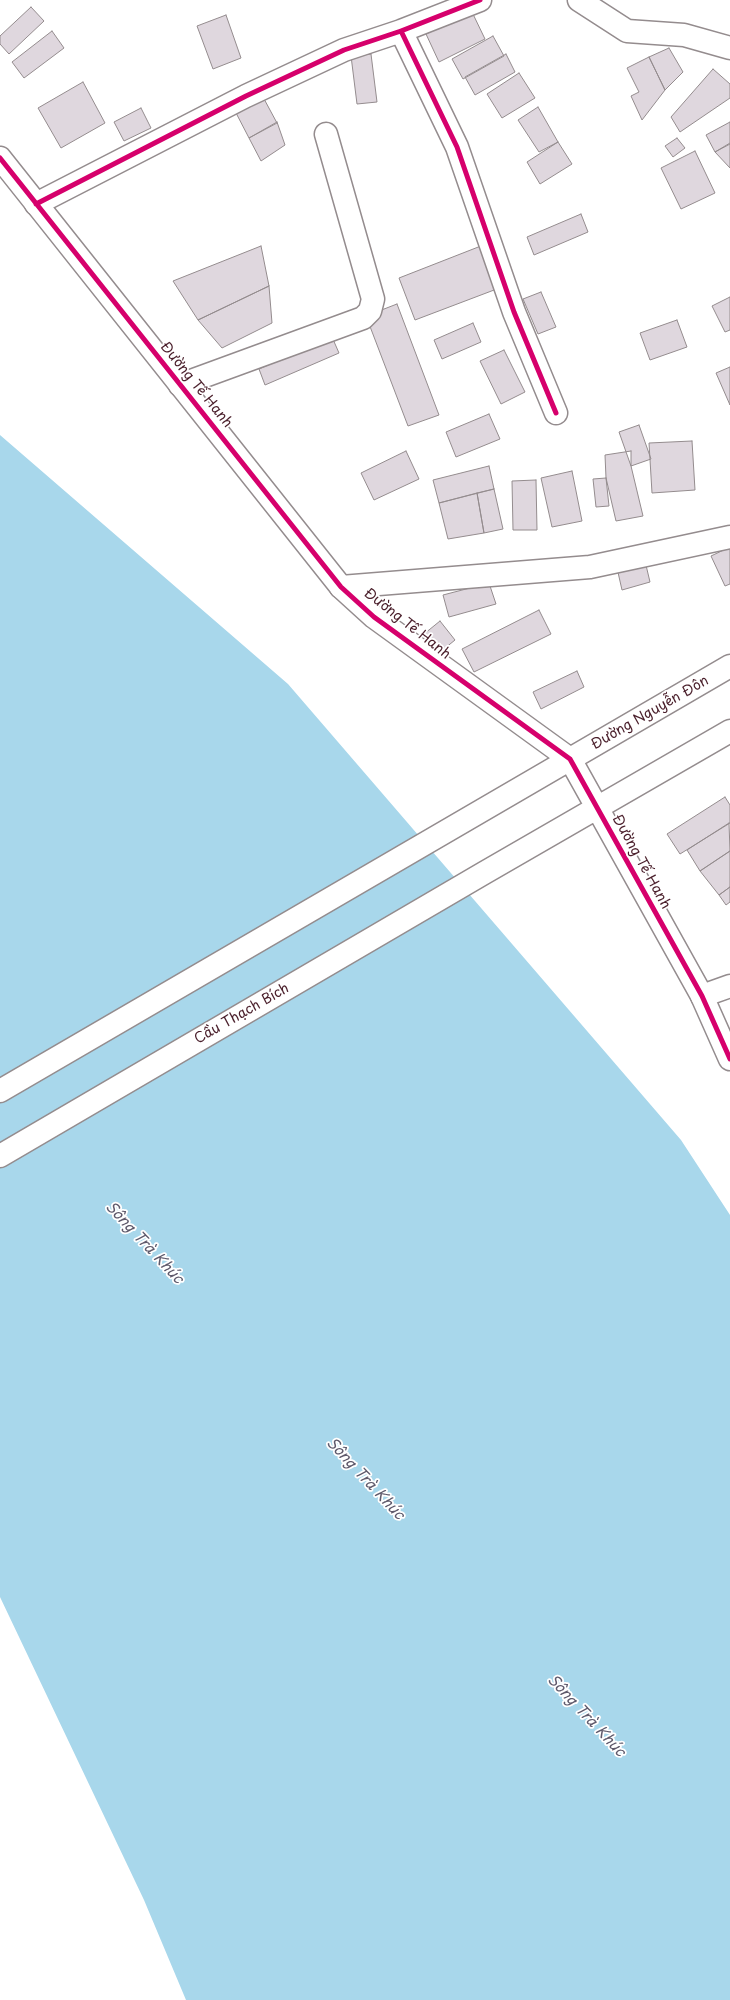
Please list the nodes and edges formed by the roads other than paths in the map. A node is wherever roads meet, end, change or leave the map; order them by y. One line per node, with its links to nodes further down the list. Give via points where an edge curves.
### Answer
1 (480, 0): 3 (street)
2 (579, 0): 4 (street, via 626,31 684,35)
3 (400, 31): 7 (street, via 344,50 246,96); 9 (street, via 457,147 514,312)
4 (730, 48)
5 (326, 134): 8 (street, via 373,299 370,311 363,318)
6 (0, 158): 7 (street, Đường Tế Hanh)
7 (36, 204): 8 (street, Đường Tế Hanh)
8 (180, 385): 11 (street, Đường Tế Hanh)
9 (556, 413)
10 (730, 537): 11 (street, via 590,567)
11 (341, 587): 14 (street, Đường Tế Hanh, via 374,617)
12 (730, 666): 14 (street, Đường Nguyễn Đôn)
13 (730, 731): 15 (street)
14 (570, 759): 15 (street, Đường Tế Hanh); 19 (street, Đường Nguyễn Đôn)
15 (597, 808): 17 (street, Đường Tế Hanh); 20 (street, Cầu Thạch Bích)
16 (730, 986): 17 (street)
17 (702, 996): 18 (street, Đường Tế Hanh)
18 (730, 1059)
19 (0, 1091)
20 (0, 1156)

